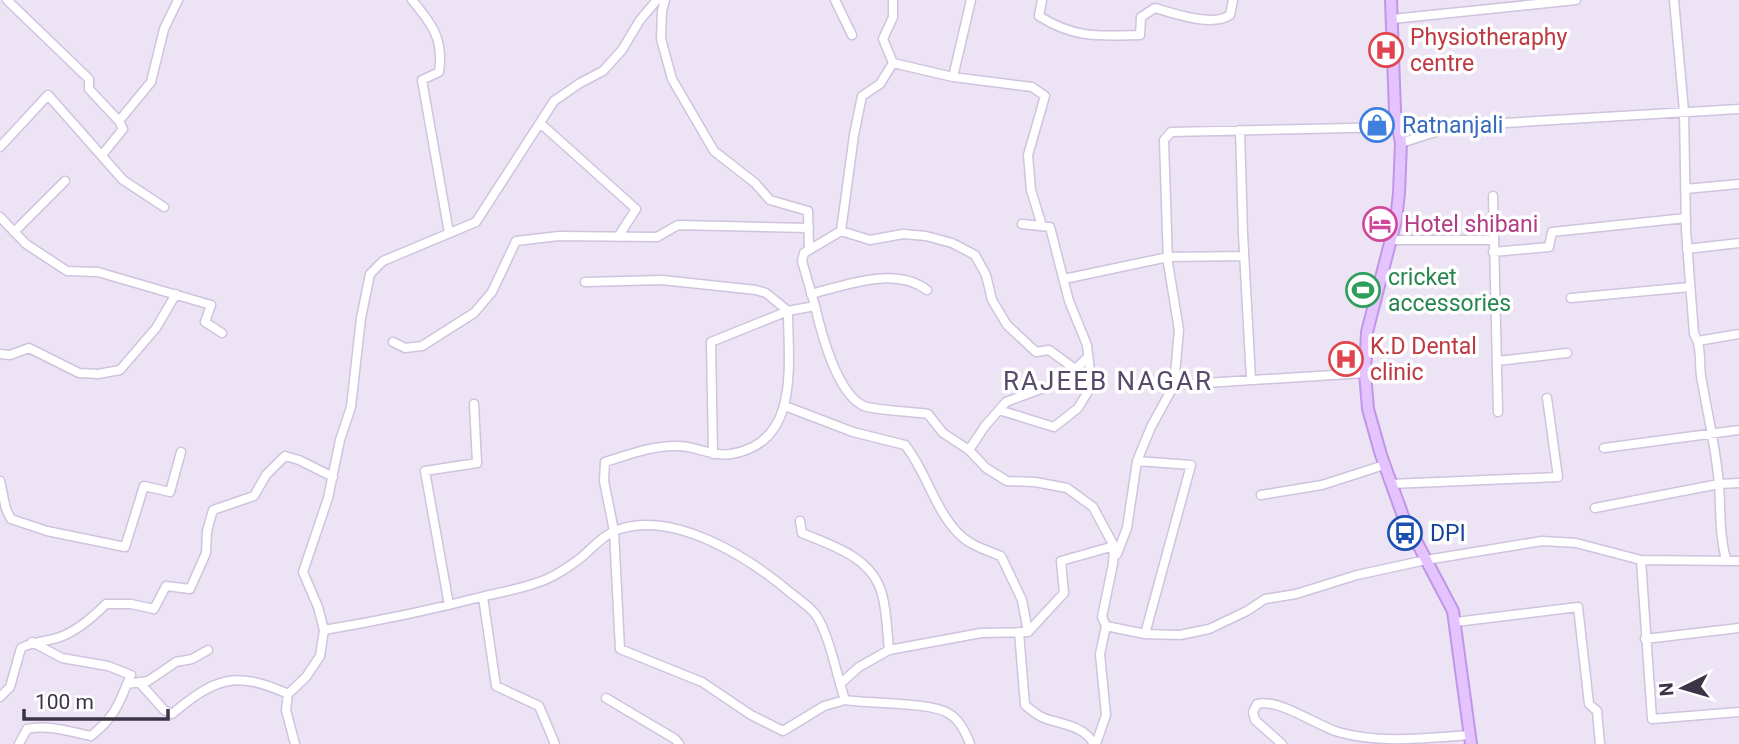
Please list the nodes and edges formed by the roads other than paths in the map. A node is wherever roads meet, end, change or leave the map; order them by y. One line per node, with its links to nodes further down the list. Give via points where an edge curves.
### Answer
1 (7, 0): 21 (street, via 89,79 89,89)
2 (178, 0): 21 (street, via 164,29 151,82)
3 (412, 0): 40 (street, via 433,25 442,53 439,72 422,80)
4 (657, 0): 22 (street, via 603,71 554,101)
5 (665, 0): 37 (street, via 661,38 672,79 714,151 770,200 808,211)
6 (835, 0): 16 (street)
7 (893, 0): 17 (street, via 893,17 883,39)
8 (971, 0): 18 (street)
9 (1042, 0): 10 (street, via 1039,16 1055,26 1093,37 1140,35 1141,18 1155,8 1222,20 1230,15)
10 (1233, 0)
11 (1391, 0): 15 (main road)
12 (1576, 0): 14 (street)
13 (1674, 0): 20 (street)
14 (1507, 3): 15 (street)
15 (1392, 19): 23 (main road)
16 (852, 35)
17 (893, 63): 18 (street); 38 (street, via 880,84 862,96)
18 (953, 77): 36 (street, via 1031,87 1045,96 1028,155 1031,190)
19 (1739, 109): 20 (street)
20 (1684, 111): 25 (street, via 1462,124); 30 (street)
21 (119, 121): 27 (street, via 123,130)
22 (540, 123): 40 (street, via 476,222); 41 (street, via 636,209)
23 (1398, 127): 24 (street); 25 (main road)
24 (1241, 130): 48 (street); 49 (street, via 1171,132 1164,140)
25 (1401, 142): 42 (main road)
26 (0, 147): 27 (street, via 48,95)
27 (102, 155): 32 (street, via 123,180)
28 (65, 181): 39 (street)
29 (1739, 184): 30 (street)
30 (1685, 189): 34 (street)
31 (1493, 196): 43 (street)
32 (164, 207)
33 (0, 217): 39 (street)
34 (1686, 218): 46 (street); 47 (street, via 1552,232 1549,247)
35 (1022, 224): 36 (street)
36 (1042, 226): 50 (street, via 1050,227)
37 (809, 228): 41 (street, via 678,225 657,237); 45 (street)
38 (841, 231): 45 (street); 67 (street, via 870,240 903,234 926,236 975,255 1007,325 1036,352 1049,351)
39 (14, 232): 54 (street, via 67,271 98,272)
40 (449, 233): 84 (street, via 383,261 370,274 351,407)
41 (618, 237): 62 (street, via 516,241 492,292 474,313 422,346 405,348)
42 (1391, 240): 43 (street); 68 (main road, via 1367,332)
43 (1493, 240): 47 (street)
44 (1739, 243): 46 (street)
45 (809, 248): 55 (street, via 802,261)
46 (1687, 249): 52 (street)
47 (1493, 252): 66 (street)
48 (1244, 256): 49 (street); 69 (street)
49 (1168, 257): 50 (street); 70 (street, via 1179,330)
50 (1064, 279): 65 (street)
51 (585, 282): 58 (street, via 662,280 755,290)
52 (1690, 287): 56 (street); 61 (street)
53 (927, 290): 55 (street, via 900,278)
54 (176, 293): 59 (street, via 211,305 205,322); 64 (street, via 156,328 120,370 79,373 29,348)
55 (811, 294): 57 (street)
56 (1571, 298)
57 (815, 306): 58 (street); 79 (street, via 846,390 864,406 928,414 943,433)
58 (788, 310): 73 (street); 81 (street, via 711,342)
59 (222, 333)
60 (1739, 334): 61 (street)
61 (1698, 341): 77 (street)
62 (393, 342)
63 (1567, 353): 66 (street)
64 (0, 354)
65 (1088, 357): 67 (street); 74 (street, via 1089,390 1078,408 1054,427)
66 (1497, 361): 75 (street)
67 (1075, 369): 74 (street, via 1046,387 1006,402)
68 (1365, 373): 69 (street); 83 (main road, via 1368,409)
69 (1251, 379): 70 (street)
70 (1174, 385): 82 (street)
71 (1547, 398): 87 (street, via 1558,477)
72 (474, 404): 100 (street, via 477,463 425,471)
73 (785, 406): 81 (street, via 763,443 731,454); 105 (street, via 853,432 905,445 959,534 1001,556 1022,600)
74 (999, 410): 79 (street)
75 (1498, 412)
76 (1739, 430): 77 (street)
77 (1710, 434): 78 (street); 88 (street)
78 (1604, 448)
79 (969, 450): 93 (street, via 1007,481 1067,488 1093,507)
80 (181, 452): 85 (street, via 170,492 144,486 125,547 11,519)
81 (713, 454): 92 (street, via 679,446 605,462)
82 (1137, 461): 98 (street, via 1126,528); 106 (street, via 1191,464)
83 (1384, 465): 87 (main road); 89 (street, via 1322,485)
84 (333, 477): 104 (street, via 303,572); 108 (street, via 285,456 254,496 213,510 206,553 190,589 166,586 153,609 106,604 60,637)
85 (0, 481)
86 (1739, 483): 88 (street)
87 (1391, 484): 94 (main road)
88 (1719, 484): 90 (street); 96 (street, via 1718,512)
89 (1261, 495)
90 (1595, 508)
91 (800, 521): 110 (street, via 802,533 858,559 871,572 882,594)
92 (614, 531): 99 (street, via 554,575); 113 (street, via 637,524 659,525 710,540 752,564 816,615); 117 (street, via 620,649 702,682 783,731 824,706)
93 (1114, 546): 98 (street); 105 (street, via 1061,561 1064,593)
94 (1426, 559): 95 (street, via 1542,541 1576,543); 101 (main road); 106 (street, via 1265,599 1209,629 1180,635)
95 (1642, 560): 96 (street); 107 (street)
96 (1726, 560): 97 (street)
97 (1739, 561)
98 (1113, 564): 102 (street, via 1102,617)
99 (483, 597): 100 (street); 122 (street, via 496,686 539,706)
100 (449, 605): 104 (street)
101 (1456, 622): 119 (main road); 127 (street, via 1578,607 1589,704 1597,710)
102 (1106, 626): 106 (street); 125 (street, via 1100,654 1106,715)
103 (1739, 628): 107 (street)
104 (324, 630): 114 (street, via 320,656)
105 (1023, 632): 110 (street, via 981,634); 125 (street, via 1026,705 1043,718 1070,724)
106 (1145, 634)
107 (1645, 639): 118 (street, via 1652,719)
108 (32, 642): 112 (street, via 62,657 131,675); 115 (street, via 22,648 10,687)
109 (208, 650): 111 (street)
110 (889, 650): 113 (street)
111 (139, 682): 112 (street); 114 (street, via 172,714 204,689 228,680 248,680)
112 (127, 684): 120 (street, via 109,722 91,736 32,728)
113 (840, 684): 117 (street)
114 (288, 694): 121 (street, via 286,710)
115 (0, 697)
116 (606, 698): 123 (street)
117 (845, 700): 124 (street, via 950,713)
118 (1739, 712)
119 (1470, 740): 126 (street, via 1361,737 1320,726 1277,704 1257,704 1252,712 1255,720)
120 (19, 744)
121 (295, 744)
122 (555, 744)
123 (679, 744)
124 (970, 744)
125 (1095, 744)
126 (1282, 744)
127 (1600, 744)

